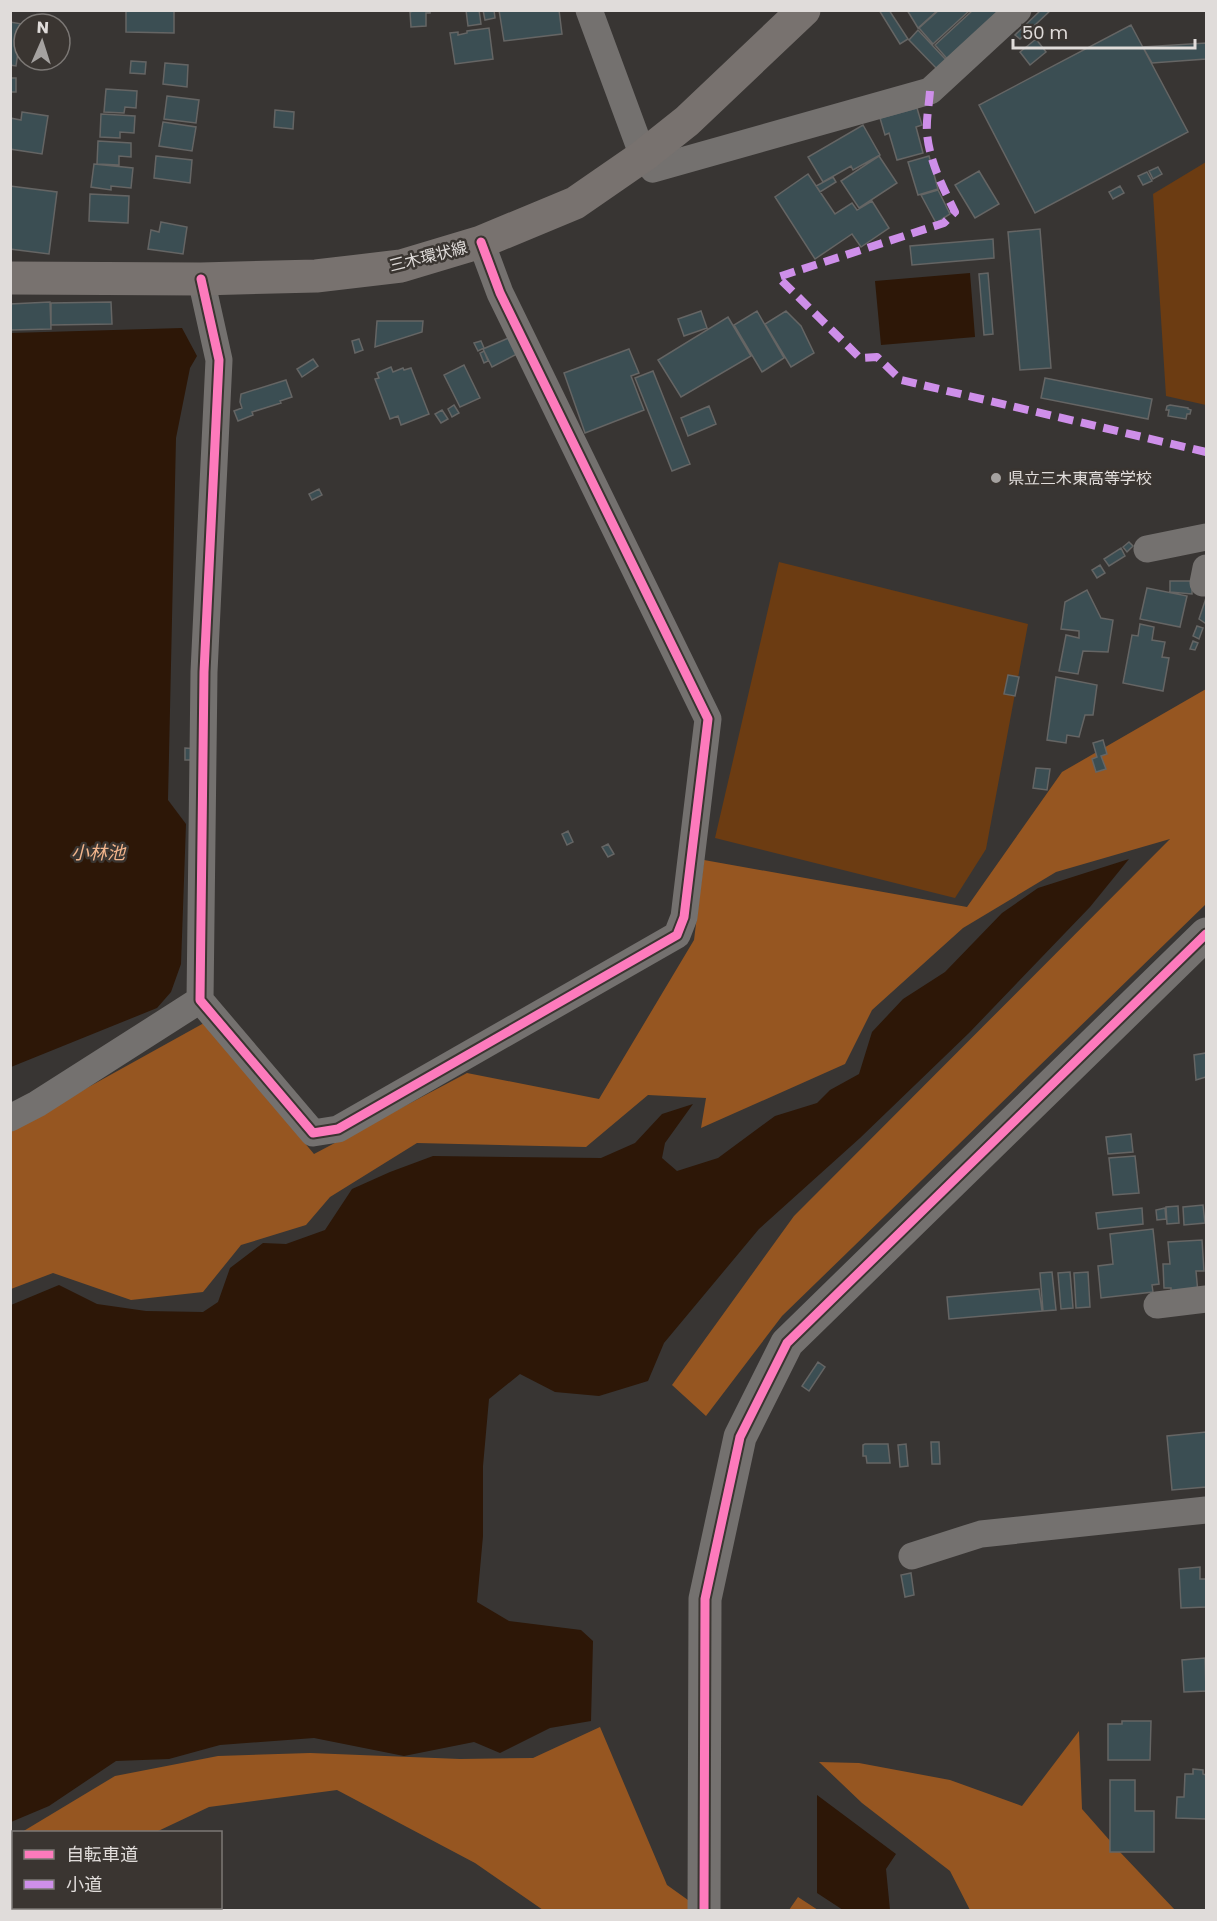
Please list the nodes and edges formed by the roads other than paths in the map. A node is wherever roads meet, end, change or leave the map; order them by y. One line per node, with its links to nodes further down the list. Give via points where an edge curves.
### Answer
1 (589, 10): 4 (street)
2 (804, 10): 4 (main road, 三木環状線, via 687,121)
3 (1018, 10): 4 (street, via 930,91 653,170)
4 (644, 156): 5 (main road, 三木環状線, via 575,203)
5 (481, 242): 7 (main road, 三木環状線, via 401,266 316,276); 13 (street, via 500,293 708,719 684,917 677,935 338,1129 313,1133)
6 (10, 278): 7 (main road, 三木環状線)
7 (201, 279): 13 (street, via 219,360 204,672)
8 (1206, 537): 9 (street)
9 (1147, 549)
10 (1206, 568): 11 (street)
11 (1206, 583)
12 (1206, 934): 19 (street, via 787,1343 740,1437 705,1599)
13 (200, 1000): 14 (street)
14 (10, 1118)
15 (1206, 1299): 16 (street)
16 (1157, 1305)
17 (1206, 1510): 18 (street, via 981,1534)
18 (912, 1556)
19 (704, 1911)

